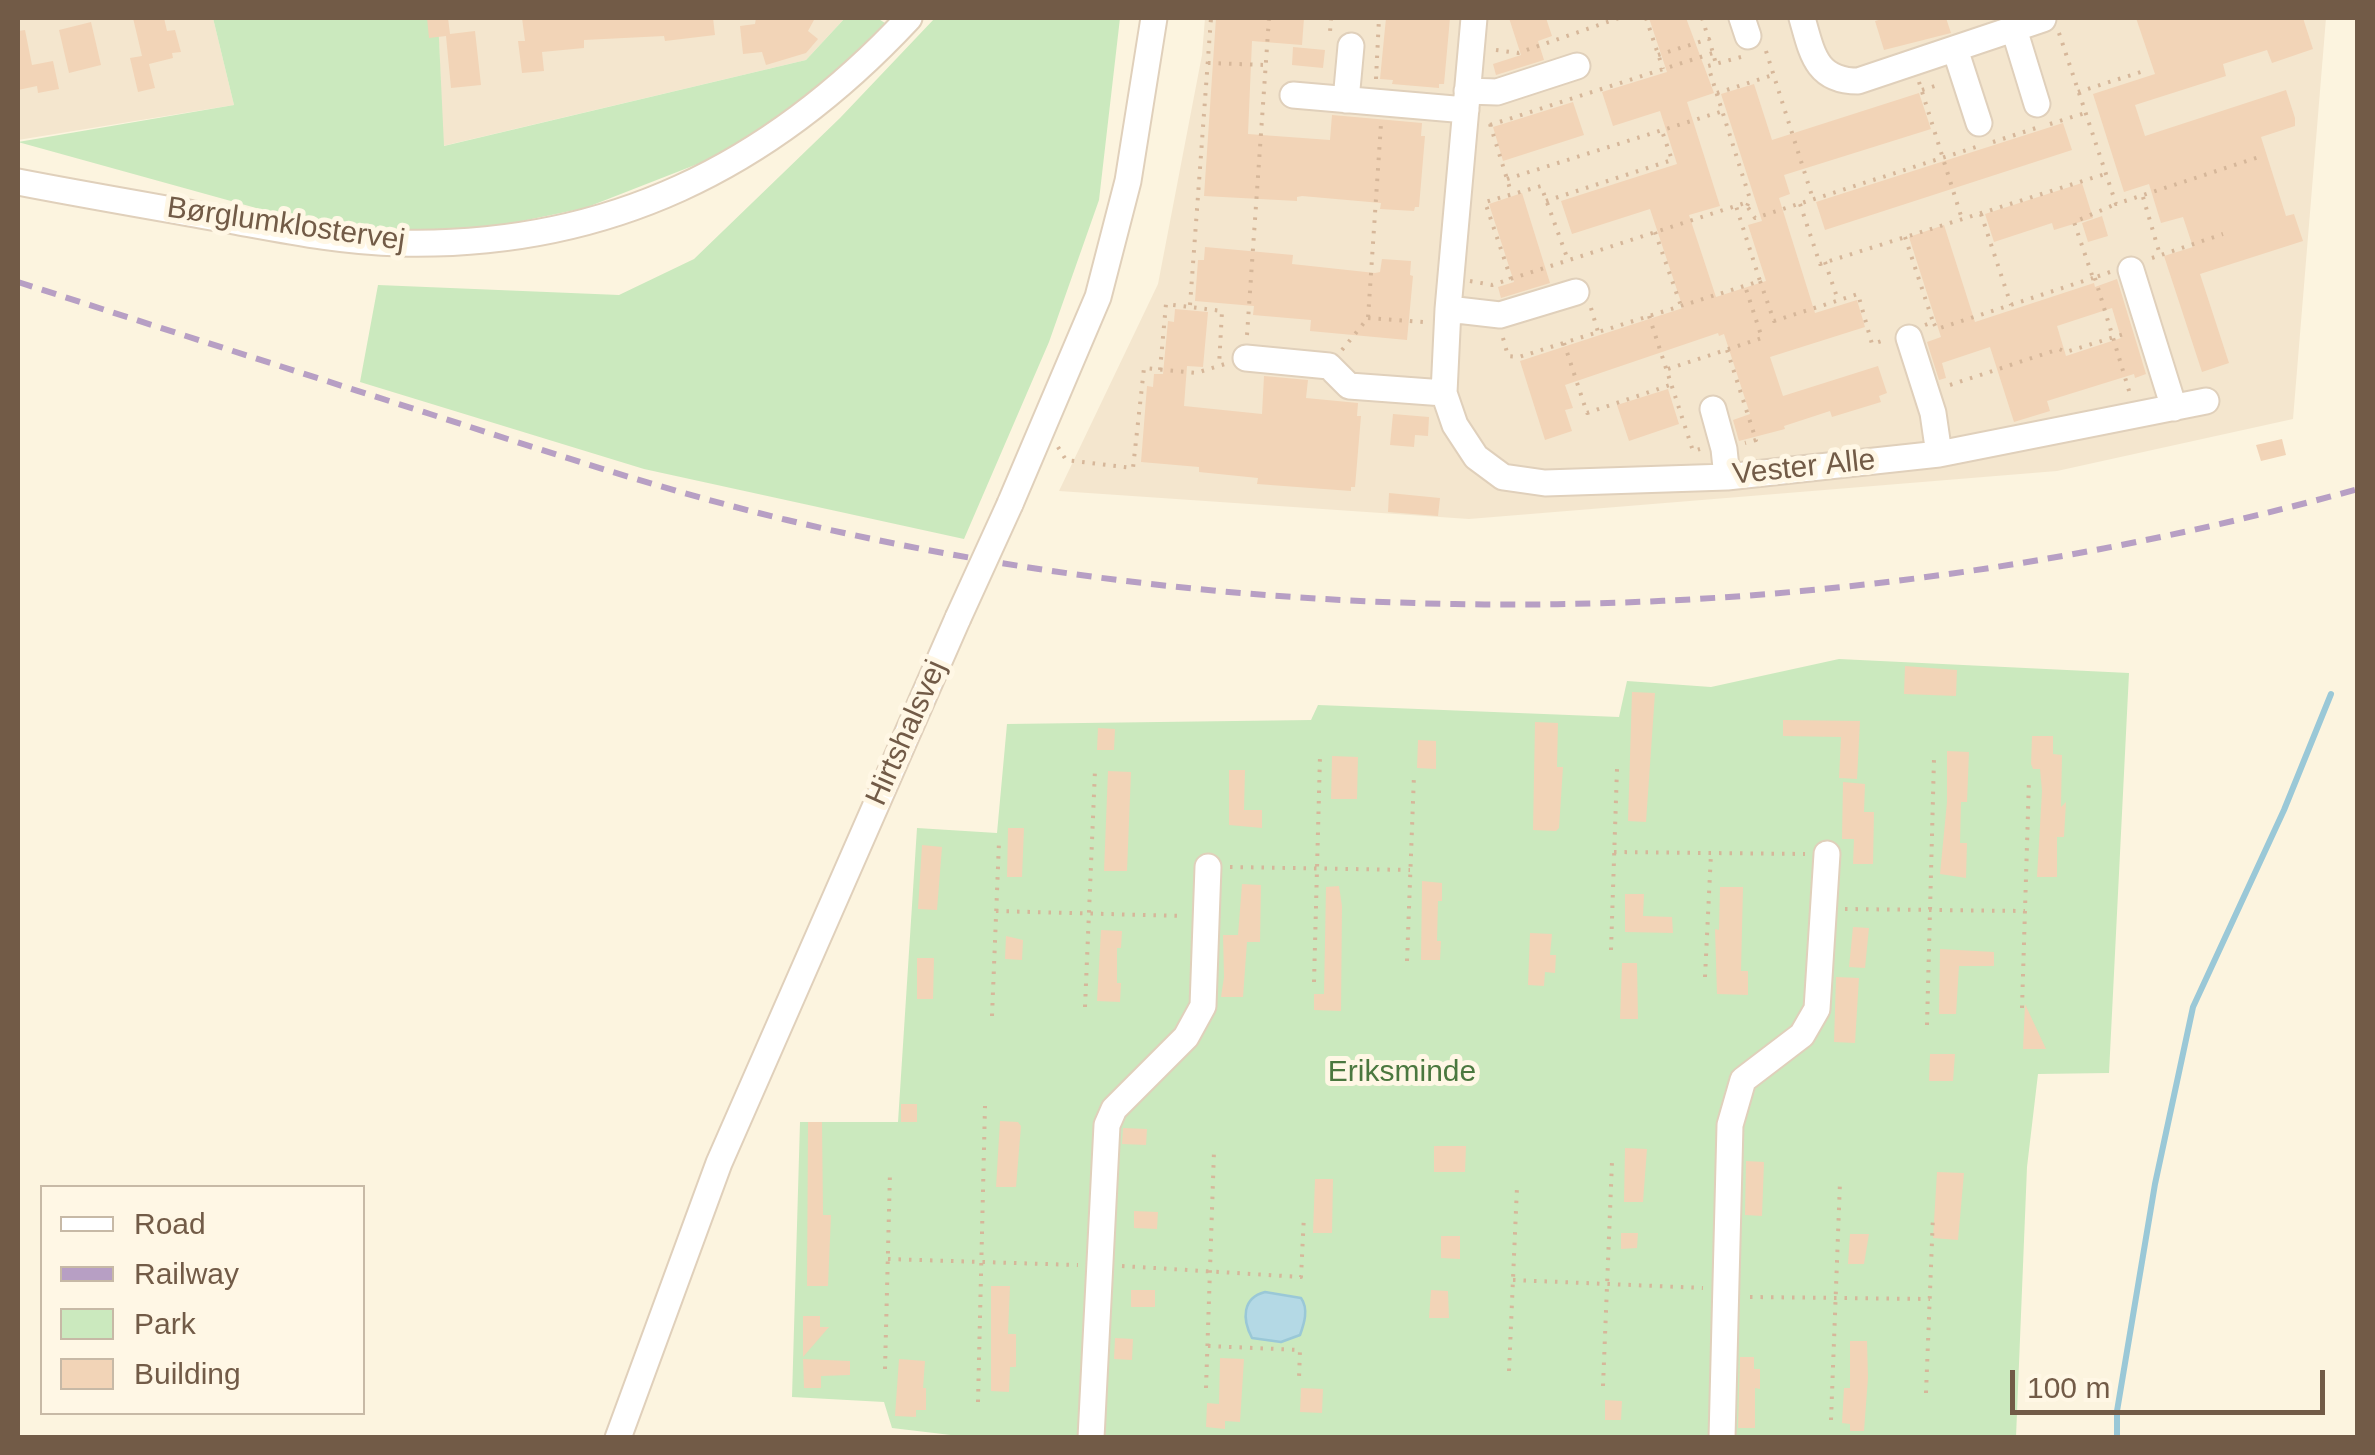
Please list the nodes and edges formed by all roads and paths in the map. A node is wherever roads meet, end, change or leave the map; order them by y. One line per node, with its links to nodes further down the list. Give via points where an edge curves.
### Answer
1 (908, 18): 43 (street, Børglumklostervej, via 820,104 739,159 642,204 520,236 445,243 354,240)
2 (1154, 18): 90 (street, Hirtshalsvej, via 1128,181 1098,298)
3 (1211, 18): 20 (path)
4 (1269, 18): 22 (path)
5 (1379, 18): 33 (path, via 1375,89)
6 (1474, 18): 16 (street, Vester Alle)
7 (1619, 18): 16 (path, via 1518,54)
8 (1646, 18): 19 (path)
9 (1702, 18): 14 (path)
10 (2043, 19): 12 (street); 28 (path, via 2054,18)
11 (1804, 26): 13 (path); 21 (street, via 1826,75 1841,81)
12 (2014, 29): 17 (street); 34 (street)
13 (1752, 34): 23 (path); 27 (path)
14 (1708, 38): 18 (path); 19 (path)
15 (1350, 46): 31 (street)
16 (1471, 47): 32 (street, Vester Alle)
17 (1956, 49): 21 (street); 37 (street)
18 (1713, 53): 23 (path); 25 (path)
19 (1658, 56): 25 (path)
20 (1208, 63): 22 (path); 65 (path)
21 (1914, 63): 40 (path)
22 (1266, 64): 78 (path)
23 (1716, 64): 29 (path, via 1708,66)
24 (1577, 66): 32 (street)
25 (1663, 69): 42 (path, via 1490,125)
26 (2146, 70): 28 (path)
27 (1774, 75): 29 (path); 46 (path)
28 (2078, 92): 36 (path)
29 (1718, 93): 35 (path)
30 (1293, 95): 31 (street)
31 (1346, 100): 33 (street)
32 (1466, 100): 33 (street); 59 (street, Vester Alle)
33 (1382, 103): 71 (path)
34 (2037, 104)
35 (1723, 112): 38 (path); 50 (path)
36 (2085, 112): 40 (path); 41 (path)
37 (1978, 123)
38 (1662, 130): 42 (path); 47 (path, via 1672,160)
39 (2259, 156): 45 (path)
40 (1942, 158): 46 (path); 52 (path)
41 (2105, 174): 45 (path, via 2116,204); 51 (path)
42 (1507, 179): 44 (path)
43 (18, 182)
44 (1512, 193): 47 (path, via 1541,186); 60 (path, via 1485,202)
45 (2143, 195): 55 (path)
46 (1813, 200): 48 (path)
47 (1546, 201): 56 (path)
48 (1800, 204): 50 (path, via 1755,218); 57 (path, via 1820,264)
49 (1736, 206): 50 (path); 53 (path); 61 (path)
50 (1747, 206)
51 (1981, 213): 52 (path); 66 (path)
52 (1962, 219): 54 (path)
53 (1655, 232): 56 (path); 67 (path)
54 (1905, 237): 57 (path); 72 (path)
55 (2160, 255)
56 (1568, 260): 60 (path)
57 (1826, 262): 64 (path)
58 (2131, 270): 73 (street)
59 (1451, 278): 60 (path, via 1492,285); 69 (street, Vester Alle)
60 (1511, 279)
61 (1760, 281): 62 (path); 64 (path, via 1774,321)
62 (1745, 286): 67 (path); 77 (path, via 1762,338)
63 (1576, 292): 68 (street)
64 (1838, 300): 74 (path, via 1858,294 1872,344)
65 (1190, 305): 79 (path, via 1222,310); 82 (path, via 1166,304)
66 (2011, 305): 72 (path, via 1937,329); 75 (path, via 2094,278)
67 (1681, 306): 70 (path)
68 (1496, 315): 69 (street); 76 (path, via 1508,356)
69 (1448, 316): 71 (path); 85 (street, Vester Alle)
70 (1649, 316): 76 (path); 81 (path)
71 (1368, 318): 80 (path)
72 (1934, 322): 74 (path)
73 (2148, 326): 75 (path); 88 (street)
74 (1906, 334): 84 (street)
75 (2114, 337): 84 (path); 86 (path)
76 (1564, 343): 83 (path, via 1588,412)
77 (1727, 350): 81 (path); 91 (path, via 1756,440)
78 (1246, 358): 79 (path); 80 (street)
79 (1219, 366): 82 (path, via 1196,373)
80 (1330, 366): 85 (street, via 1349,386)
81 (1668, 369): 83 (path)
82 (1160, 370): 90 (path, via 1144,368 1133,468 1066,460)
83 (1673, 384): 91 (path, via 1692,451)
84 (1926, 392): 92 (street)
85 (1444, 393): 93 (street, Vester Alle, via 1476,456 1503,478 1545,484)
86 (2130, 396)
87 (2206, 401): 88 (street, Vester Alle)
88 (2174, 408): 92 (street, Vester Alle)
89 (1713, 409): 91 (street)
90 (1044, 426): 147 (street, Hirtshalsvej, bridge, via 719,1163)
91 (1723, 446): 93 (street)
92 (1939, 454): 93 (street, Vester Alle)
93 (1728, 477)
94 (1320, 756): 105 (path)
95 (1934, 759): 108 (path)
96 (1617, 768): 101 (path)
97 (1095, 770): 111 (path)
98 (1414, 775): 106 (path)
99 (2029, 779): 110 (path)
100 (999, 842): 109 (path)
101 (1614, 852): 102 (path); 113 (path)
102 (1711, 853): 103 (path); 115 (path)
103 (1827, 854): 107 (street)
104 (1208, 867): 105 (path); 112 (street)
105 (1317, 868): 106 (path); 116 (path)
106 (1410, 870): 114 (path)
107 (1824, 909): 108 (path); 135 (street, via 1817,1009 1802,1035 1743,1080 1730,1126)
108 (1930, 910): 110 (path); 120 (path)
109 (996, 911): 111 (path); 119 (path)
110 (2025, 911): 118 (path)
111 (1089, 914): 112 (path); 117 (path)
112 (1206, 916): 131 (street, via 1196,1020 1114,1109 1108,1124)
113 (1611, 950)
114 (1408, 960)
115 (1706, 977)
116 (1314, 982)
117 (1086, 1007)
118 (2022, 1008)
119 (992, 1016)
120 (1927, 1025)
121 (985, 1106): 130 (path)
122 (1214, 1151): 132 (path)
123 (1612, 1162): 134 (path)
124 (890, 1172): 129 (path)
125 (1840, 1182): 136 (path)
126 (1517, 1188): 133 (path)
127 (1304, 1215): 132 (path, via 1300,1277)
128 (1933, 1216): 137 (path)
129 (888, 1259): 130 (path); 139 (path)
130 (982, 1262): 131 (path); 145 (path)
131 (1099, 1265): 132 (path); 148 (street)
132 (1210, 1272): 138 (path)
133 (1513, 1280): 134 (path); 140 (path)
134 (1607, 1284): 135 (path); 142 (path)
135 (1725, 1293): 136 (path); 149 (street)
136 (1836, 1298): 137 (path); 146 (path)
137 (1930, 1300): 144 (path)
138 (1208, 1346): 141 (path, via 1300,1350); 143 (path)
139 (884, 1369)
140 (1509, 1371)
141 (1298, 1378)
142 (1604, 1386)
143 (1206, 1388)
144 (1926, 1394)
145 (978, 1402)
146 (1831, 1420)
147 (618, 1438)
148 (1091, 1438)
149 (1722, 1438)

